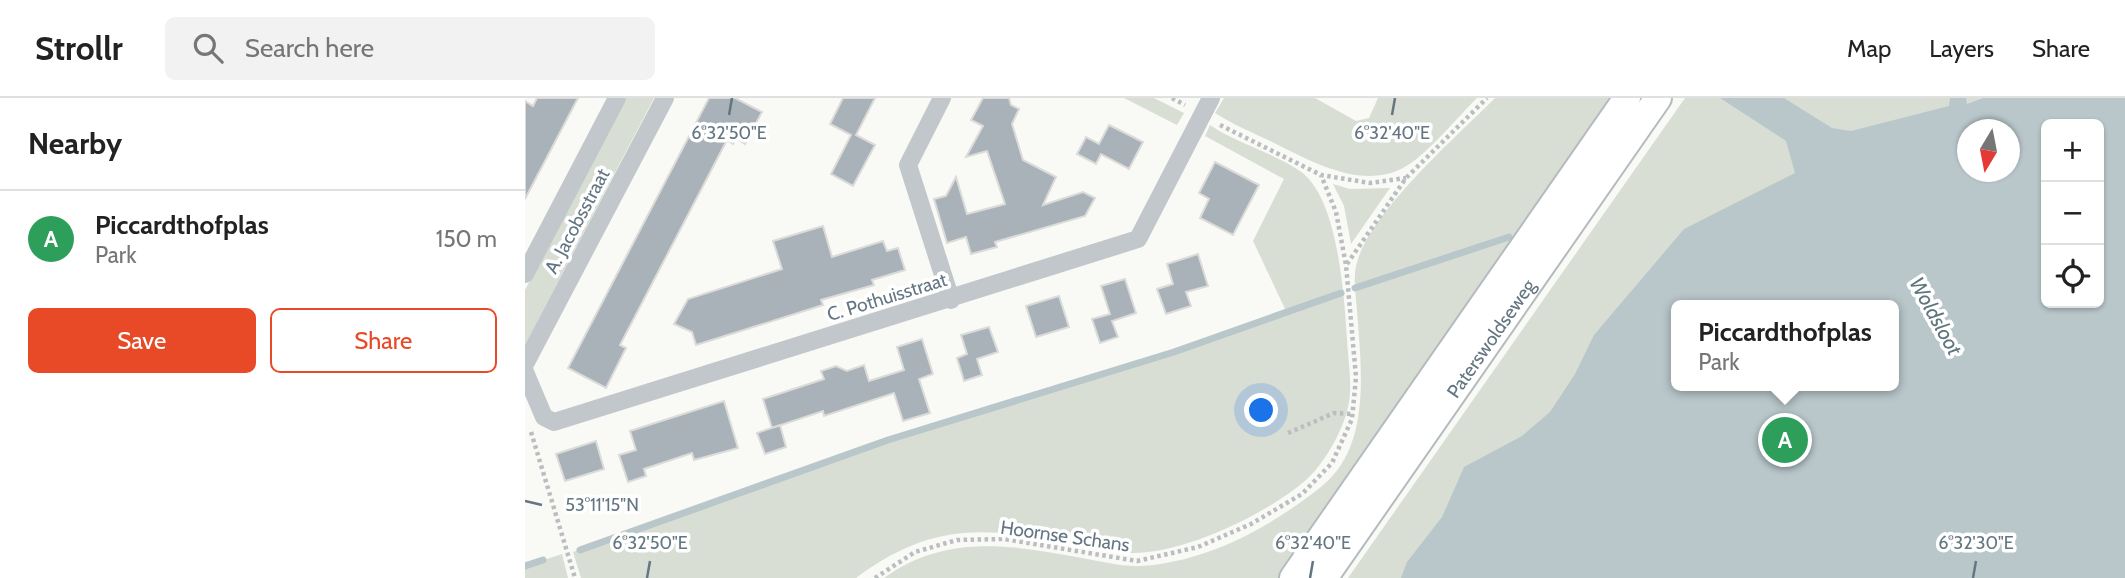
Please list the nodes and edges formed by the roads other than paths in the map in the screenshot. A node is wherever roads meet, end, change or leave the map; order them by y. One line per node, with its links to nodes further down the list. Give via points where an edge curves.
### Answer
1 (617, 98): 7 (street, A. Jacobsstraat)
2 (666, 98): 9 (street, A. Jacobsstraat)
3 (942, 98): 8 (street, via 908,165)
4 (1627, 98): 11 (main road, Paterswoldseweg)
5 (1658, 98): 12 (main road, Paterswoldseweg)
6 (1207, 106): 8 (street, C. Pothuisstraat, via 1137,239)
7 (525, 274)
8 (951, 300): 10 (street, C. Pothuisstraat, via 554,422 544,417)
9 (525, 364)
10 (525, 372)
11 (1293, 578)
12 (1324, 578)

